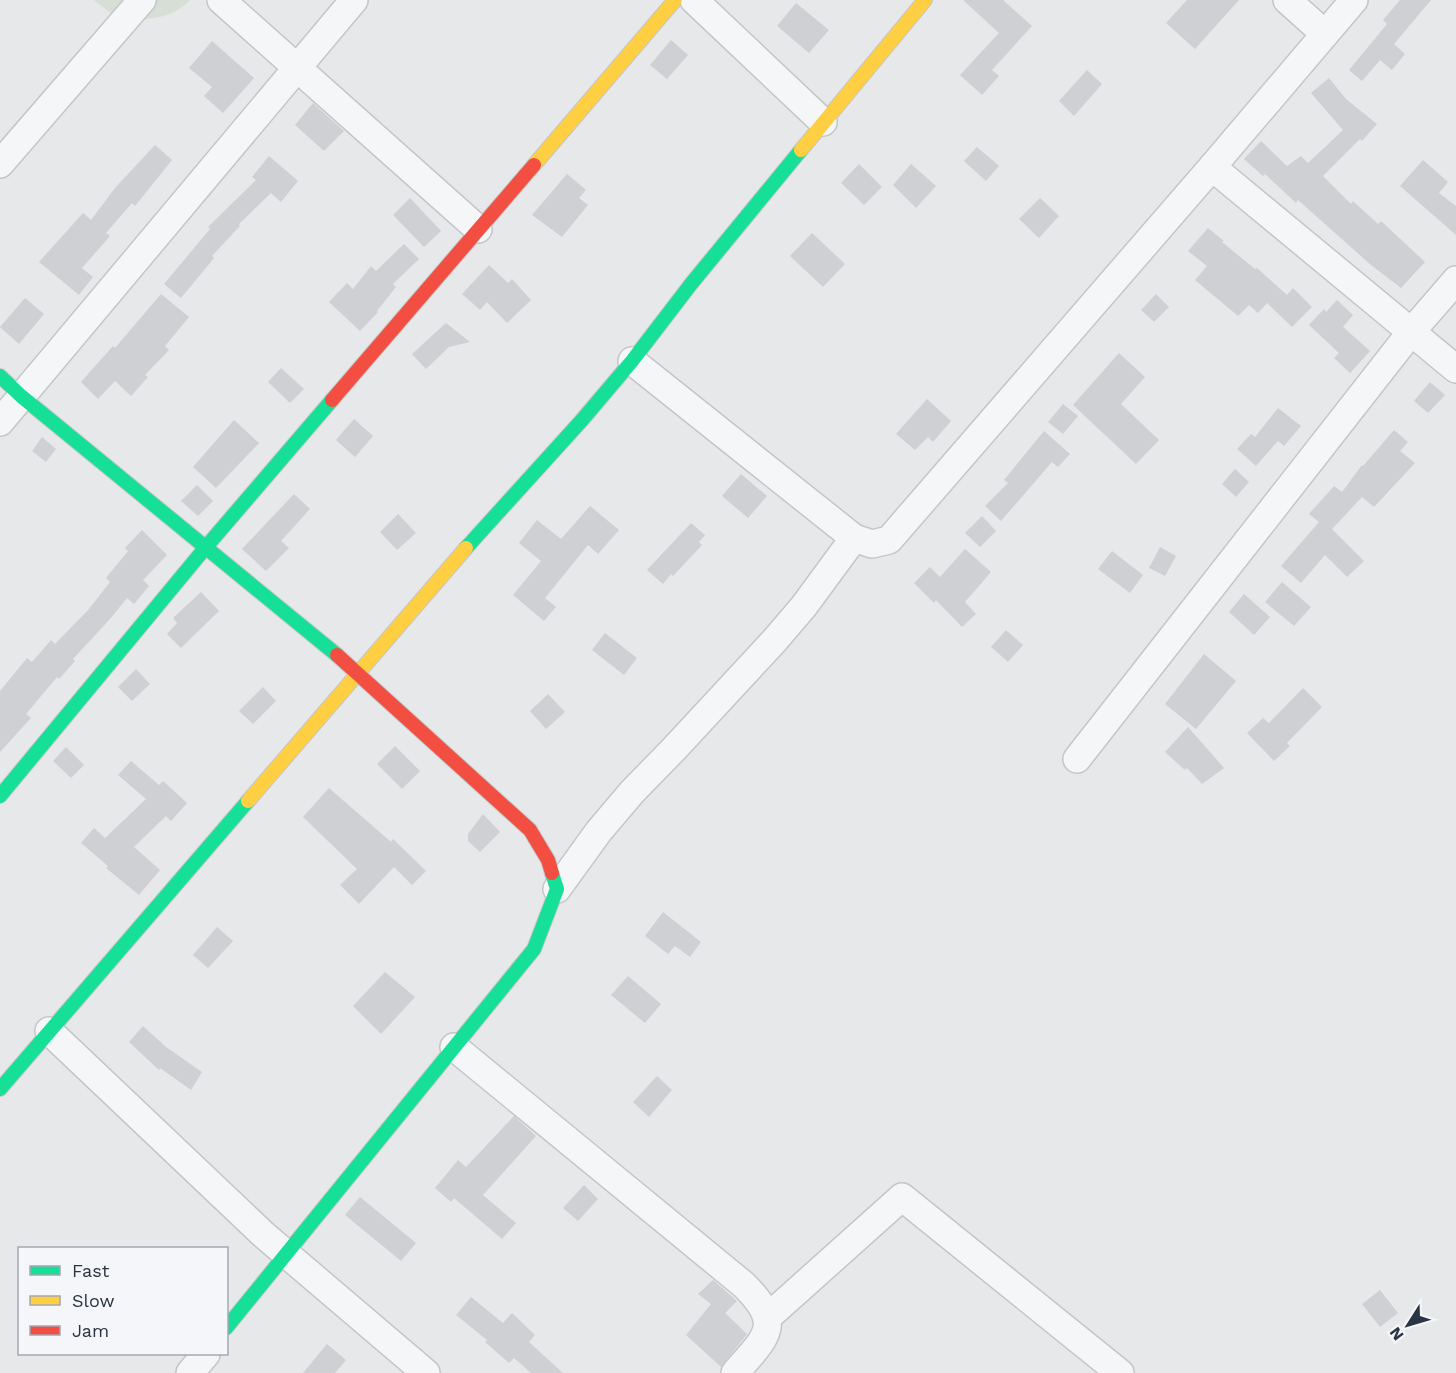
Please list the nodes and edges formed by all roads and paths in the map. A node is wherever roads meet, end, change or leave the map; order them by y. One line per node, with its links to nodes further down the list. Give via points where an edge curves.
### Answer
1 (142, 0): 12 (street)
2 (221, 0): 10 (street)
3 (354, 0): 10 (street)
4 (675, 0): 14 (street)
5 (694, 0): 11 (street)
6 (925, 0): 11 (street)
7 (1287, 0): 9 (street)
8 (1354, 0): 9 (street)
9 (1325, 34): 13 (street)
10 (297, 67): 14 (street); 20 (street)
11 (823, 122): 17 (street)
12 (0, 164)
13 (1212, 167): 16 (street); 22 (street, via 889,540 872,544)
14 (478, 229): 23 (street)
15 (1456, 280): 16 (street)
16 (1411, 332): 18 (street); 25 (street)
17 (632, 360): 22 (street); 24 (street)
18 (1456, 369)
19 (0, 376): 20 (street)
20 (21, 396): 21 (street); 23 (street)
21 (0, 422)
22 (854, 538): 27 (street, via 775,640 599,831)
23 (206, 547): 24 (street); 26 (street)
24 (359, 673): 27 (street, via 530,830); 28 (street)
25 (1077, 759)
26 (0, 796)
27 (558, 889): 29 (street, via 534,949)
28 (49, 1031): 30 (street); 31 (street)
29 (454, 1047): 31 (street); 32 (street, via 744,1286 758,1299)
30 (0, 1089)
31 (287, 1253): 33 (street); 37 (street)
32 (768, 1317): 35 (street, via 764,1337); 38 (street, via 902,1197)
33 (228, 1326)
34 (204, 1355): 36 (street)
35 (740, 1371)
36 (190, 1373)
37 (426, 1373)
38 (1120, 1373)

